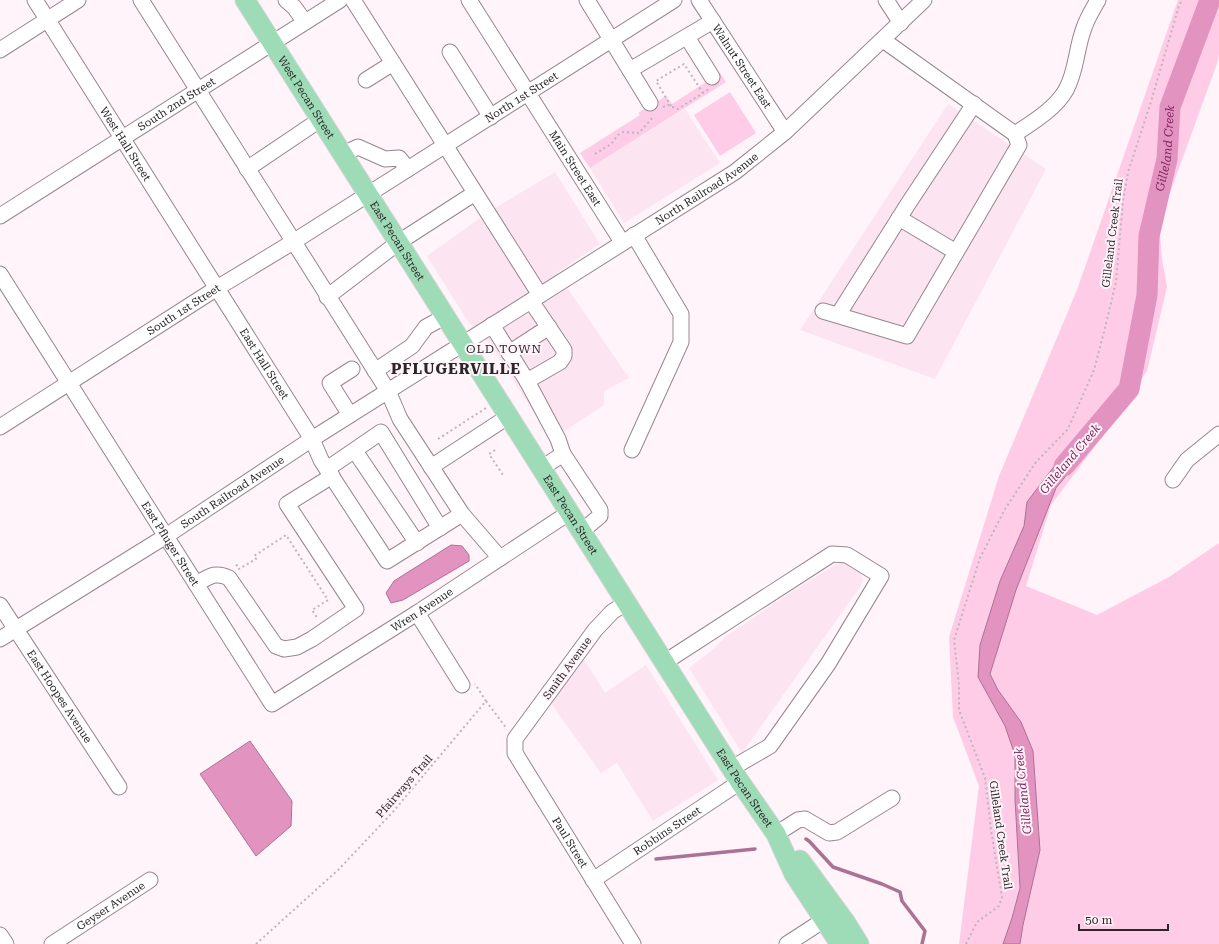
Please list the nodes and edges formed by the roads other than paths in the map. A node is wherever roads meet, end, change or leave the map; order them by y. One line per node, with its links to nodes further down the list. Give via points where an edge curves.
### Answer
1 (35, 0): 15 (street, West Hall Street)
2 (78, 0): 15 (street)
3 (141, 0): 29 (street)
4 (245, 0): 22 (main road, West Pecan Street)
5 (340, 0): 17 (street, South 2nd Street)
6 (353, 0): 25 (street)
7 (587, 0): 20 (street)
8 (674, 0): 20 (street, North 1st Street)
9 (699, 0): 16 (street, Walnut Street East)
10 (886, 0): 18 (street)
11 (924, 0): 18 (street, North Railroad Avenue)
12 (1098, 0): 36 (street, via 1084,28 1073,75 1065,91 1051,108)
13 (292, 2): 17 (street)
14 (474, 2): 30 (street, Main Street East)
15 (47, 20): 23 (street); 37 (street, West Hall Street)
16 (713, 21): 19 (street); 35 (street, Walnut Street East)
17 (305, 22): 22 (street, South 2nd Street)
18 (901, 22): 21 (street, North Railroad Avenue)
19 (687, 37): 26 (street); 28 (street)
20 (612, 40): 26 (street); 30 (street, North 1st Street)
21 (883, 40): 32 (street); 35 (street, North Railroad Avenue)
22 (272, 42): 29 (street, South 2nd Street); 34 (main road, West Pecan Street)
23 (0, 50)
24 (450, 52): 33 (street)
25 (393, 63): 27 (street); 38 (street)
26 (630, 70): 31 (street)
27 (366, 80)
28 (710, 83)
29 (198, 91): 37 (street, South 2nd Street); 40 (street)
30 (528, 94): 33 (street, North 1st Street); 46 (street, Main Street East)
31 (650, 104)
32 (974, 104): 36 (street); 45 (street)
33 (491, 117): 38 (street, North 1st Street)
34 (321, 119): 39 (main road, West Pecan Street); 40 (street)
35 (785, 132): 46 (street, North Railroad Avenue, via 735,172)
36 (1015, 134): 49 (street, via 1019,145)
37 (122, 138): 44 (street, South 2nd Street); 51 (street, West Hall Street)
38 (445, 146): 41 (street, North 1st Street); 42 (street)
39 (343, 154): 41 (street, via 358,147 385,159 399,158); 43 (main road, West Pecan Street)
40 (247, 169): 47 (street)
41 (408, 169): 43 (street, North 1st Street)
42 (475, 192): 48 (street); 53 (street)
43 (368, 194): 47 (street, South 1st Street); 48 (main road, East Pecan Street)
44 (0, 216)
45 (899, 218): 49 (street); 55 (street)
46 (628, 239): 53 (street, North Railroad Avenue); 73 (street, Main Street East, via 681,314 681,342)
47 (293, 242): 51 (street, South 1st Street); 52 (street)
48 (399, 242): 52 (street); 56 (main road, East Pecan Street)
49 (956, 252): 55 (street, via 907,336)
50 (0, 274): 66 (street, East Pfluger Street)
51 (217, 288): 66 (street, South 1st Street); 72 (street, East Hall Street)
52 (327, 297): 63 (street)
53 (536, 298): 57 (street, North Railroad Avenue); 58 (street)
54 (823, 311): 55 (street)
55 (838, 315)
56 (446, 316): 59 (main road, East Pecan Street); 61 (street, via 426,327 412,346)
57 (492, 325): 59 (street, North Railroad Avenue); 60 (street)
58 (549, 327): 60 (street); 65 (street, via 564,350 564,356 560,362)
59 (463, 343): 64 (street, South Railroad Avenue); 69 (main road, East Pecan Street)
60 (509, 353): 65 (street)
61 (398, 355): 63 (street); 64 (street)
62 (352, 369): 68 (street, via 330,383)
63 (375, 371): 67 (street)
64 (411, 376): 67 (street, South Railroad Avenue)
65 (527, 382): 75 (street, via 558,439)
66 (70, 383): 70 (street, South 1st Street); 84 (street, East Pfluger Street)
67 (388, 391): 68 (street, South Railroad Avenue); 76 (street, via 400,419)
68 (350, 415): 72 (street, South Railroad Avenue)
69 (509, 416): 76 (street); 77 (main road, East Pecan Street)
70 (0, 427)
71 (1219, 434): 79 (street, via 1187,460)
72 (312, 439): 78 (street, East Hall Street); 84 (street, South Railroad Avenue)
73 (632, 450)
74 (355, 451): 78 (street); 82 (street, via 381,432); 85 (street)
75 (563, 454): 77 (street); 83 (street, via 600,510 600,516)
76 (431, 467): 81 (street)
77 (542, 468): 80 (main road, East Pecan Street)
78 (329, 473): 85 (street, East Hall Street, via 387,561); 87 (street, via 287,504 356,609 298,647 284,649 276,646 229,578 215,574)
79 (1174, 480)
80 (570, 512): 83 (main road, East Pecan Street); 86 (street, Wren Avenue)
81 (462, 514): 82 (street); 86 (street)
82 (440, 528): 85 (street)
83 (582, 531): 88 (main road, East Pecan Street)
84 (166, 536): 87 (street, East Pfluger Street); 91 (street, South Railroad Avenue)
85 (417, 543)
86 (500, 558): 90 (street, Wren Avenue)
87 (196, 584): 95 (street, East Pfluger Street)
88 (627, 602): 93 (main road, East Pecan Street); 96 (street, Smith Avenue, via 612,612 594,630)
89 (0, 605): 91 (street, East Hoopes Avenue)
90 (417, 613): 94 (street); 95 (street, Wren Avenue)
91 (15, 629): 92 (street, South Railroad Avenue); 98 (street, East Hoopes Avenue)
92 (0, 639)
93 (665, 662): 97 (main road, East Pecan Street); 97 (street, Robbins Street, via 832,554 847,555 881,576 828,664 770,746)
94 (468, 683)
95 (272, 704)
96 (515, 740): 102 (street, Paul Street, via 514,753)
97 (736, 775): 100 (main road, East Pecan Street); 102 (street, Robbins Street)
98 (118, 787)
99 (892, 798): 100 (street, via 837,832 829,833 805,819 798,820)
100 (776, 834): 103 (main road, East Pecan Street, via 794,874); 110 (main road, East Pecan Street, via 792,850)
101 (150, 880): 106 (street, Geyser Avenue)
102 (593, 880): 107 (street, Paul Street)
103 (824, 920): 108 (street); 109 (main road, East Pecan Street)
104 (0, 935): 105 (street)
105 (6, 944)
106 (52, 944)
107 (633, 944)
108 (787, 944)
109 (840, 944)
110 (859, 944)

